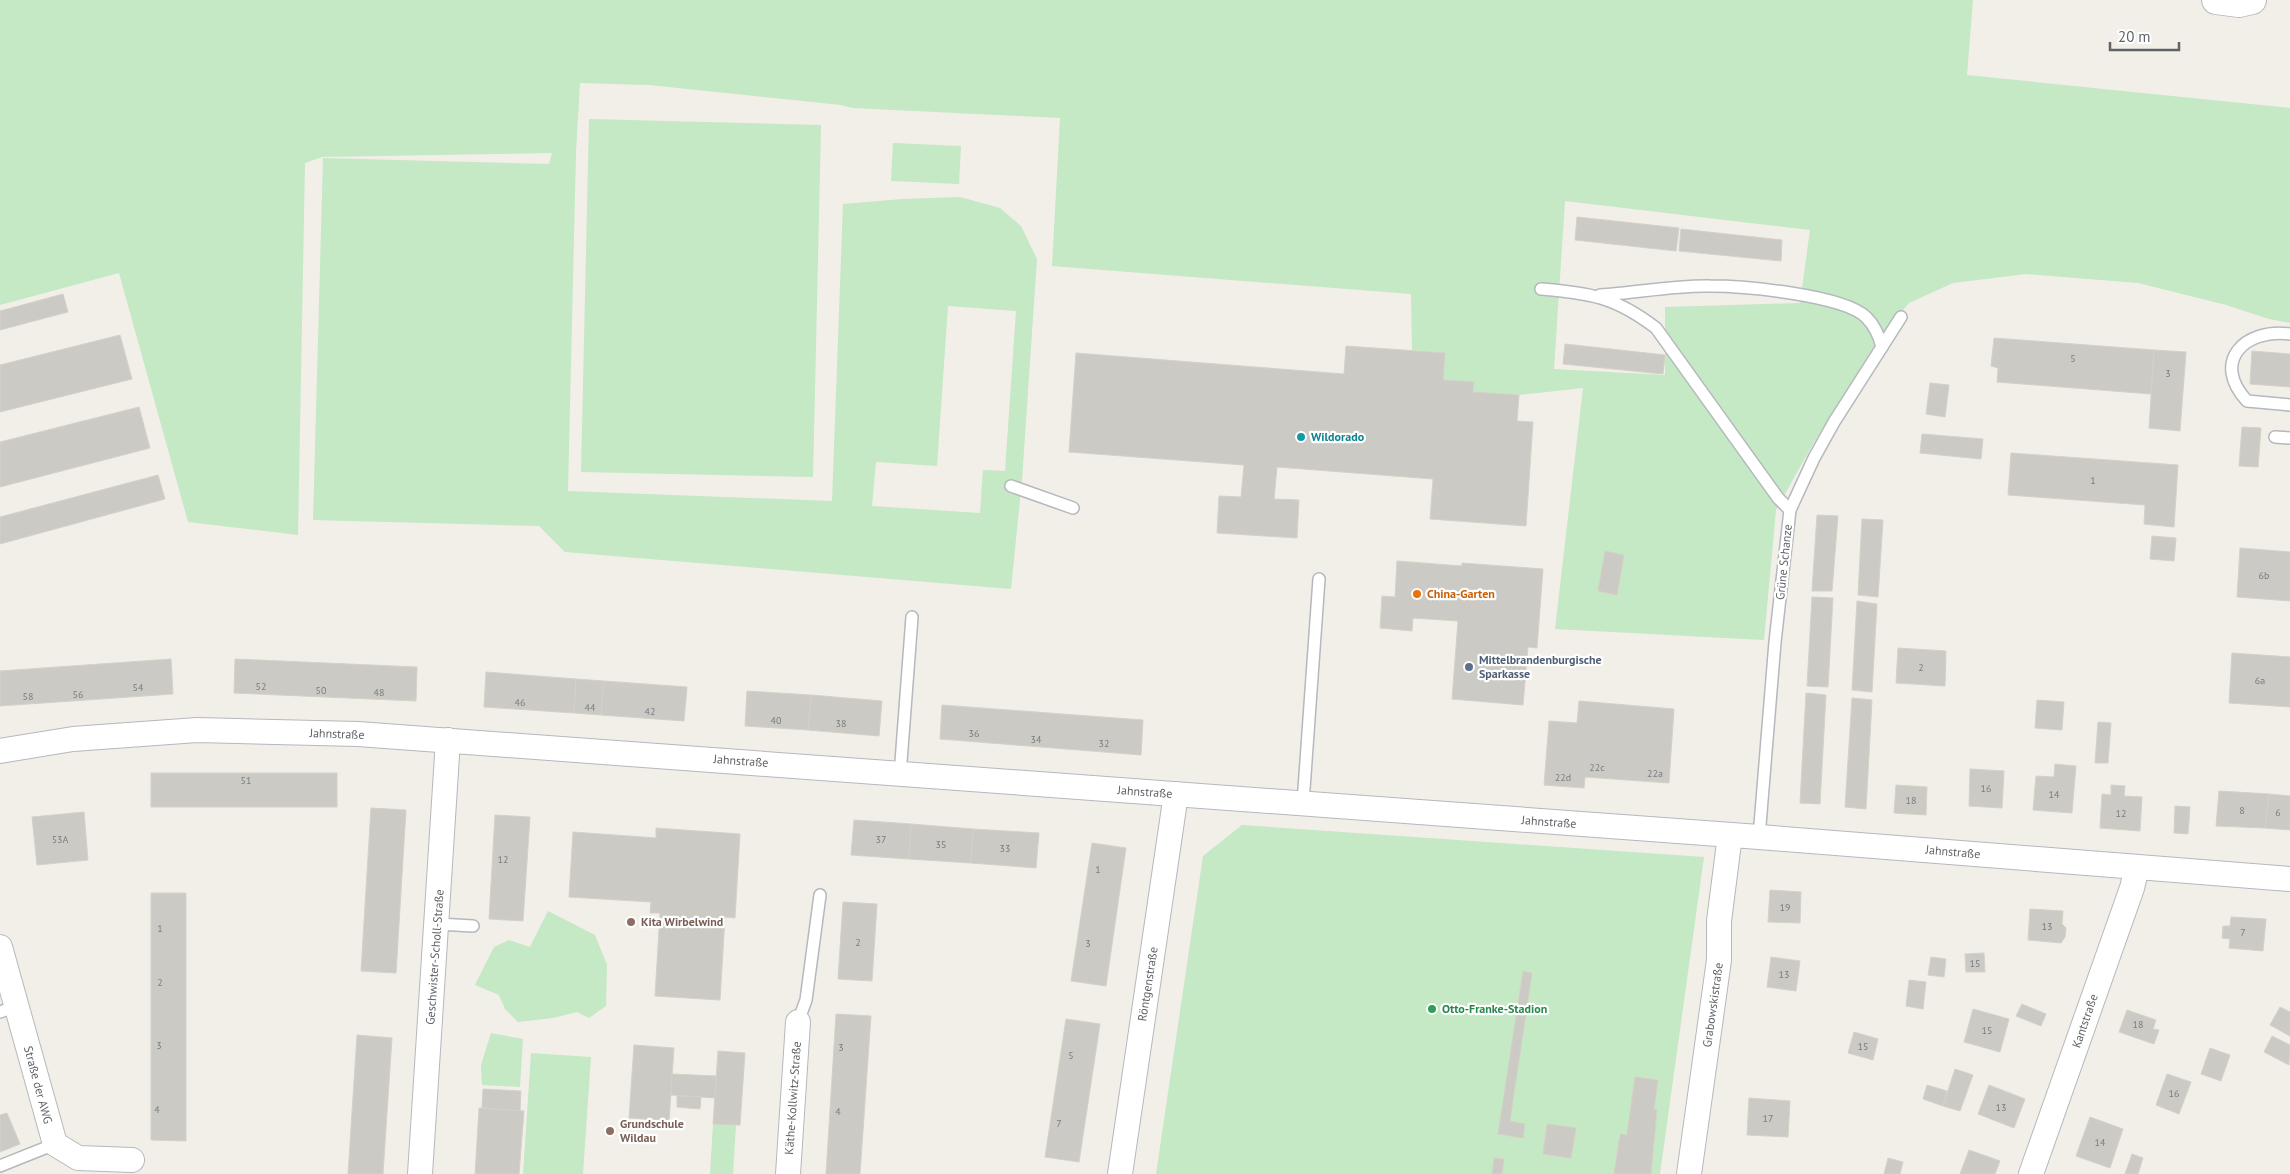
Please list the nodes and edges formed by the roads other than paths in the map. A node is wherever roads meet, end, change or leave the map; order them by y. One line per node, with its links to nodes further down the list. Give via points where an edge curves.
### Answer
1 (2216, 0): 2 (street, via 2239,3)
2 (2252, 0)
3 (1540, 289): 4 (lane)
4 (1596, 295): 7 (lane, via 1710,286 1802,294 1833,301 1865,316 1878,332); 13 (lane, via 1633,310 1656,328 1778,498)
5 (1901, 317): 7 (lane, Grüne Schanze)
6 (2290, 334): 8 (lane, via 2280,332 2250,338 2238,348 2233,381 2247,400)
7 (1882, 347): 13 (lane, Grüne Schanze, via 1826,436)
8 (2290, 405)
9 (2274, 437): 10 (lane)
10 (2290, 438)
11 (1011, 486): 12 (lane)
12 (1073, 508)
13 (1790, 510): 22 (lane, Grüne Schanze)
14 (1319, 579): 20 (lane)
15 (912, 617): 18 (lane)
16 (448, 740): 17 (street, Jahnstraße, via 197,730 73,739); 18 (street, Jahnstraße); 26 (street, Geschwister-Scholl-Straße)
17 (0, 751)
18 (900, 775): 19 (street, Jahnstraße)
19 (1176, 794): 20 (street, Jahnstraße); 36 (street, Röntgenstraße)
20 (1303, 803): 21 (street, Jahnstraße)
21 (1730, 835): 22 (street, Jahnstraße); 37 (street, Grabowskistraße, via 1719,920 1719,960)
22 (1759, 837): 23 (street, Jahnstraße)
23 (2137, 868): 24 (street, Jahnstraße); 38 (street, Kantstraße)
24 (2290, 879)
25 (820, 895): 30 (lane, via 806,1000)
26 (438, 924): 27 (lane); 34 (street, Geschwister-Scholl-Straße)
27 (473, 926)
28 (0, 947): 29 (street, Straße der AWG)
29 (8, 1009): 31 (street, Straße der AWG)
30 (798, 1022): 35 (street, Käthe-Kollwitz-Straße)
31 (55, 1144): 32 (street, via 78,1158); 33 (lane)
32 (132, 1160)
33 (0, 1166)
34 (420, 1174)
35 (788, 1174)
36 (1120, 1174)
37 (1689, 1174)
38 (2031, 1174)

